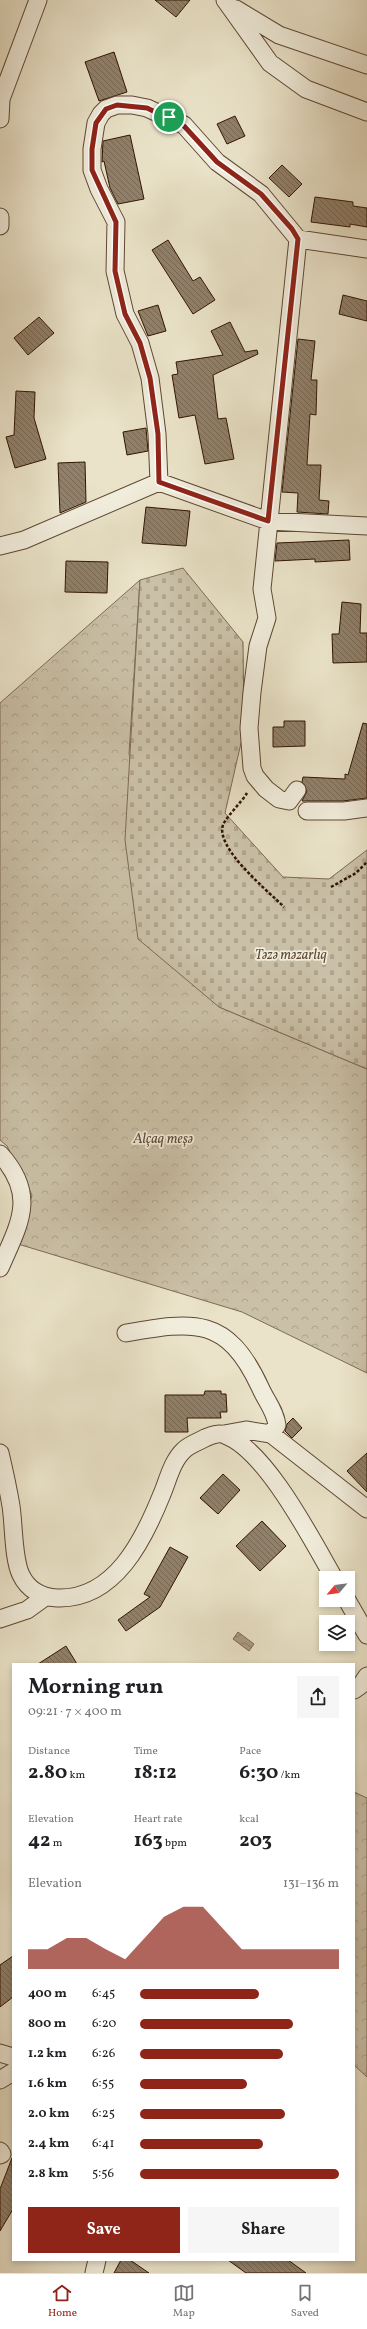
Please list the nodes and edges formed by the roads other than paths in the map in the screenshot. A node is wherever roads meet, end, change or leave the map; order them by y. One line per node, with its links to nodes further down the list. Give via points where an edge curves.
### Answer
1 (38, 0): 6 (street, via 1,99)
2 (228, 2): 3 (street, via 279,35); 4 (street, via 270,63 306,89)
3 (367, 65)
4 (359, 106): 5 (street)
5 (367, 112)
6 (0, 119)
7 (0, 217): 8 (street)
8 (0, 226)
9 (298, 239): 10 (street); 11 (street, via 261,194 217,162 184,126 147,108 132,105 117,105 101,114 96,123 92,170 116,222 115,271 125,314 140,343 150,378 158,434); 12 (street)
10 (367, 249)
11 (159, 482): 12 (street); 14 (street, via 64,524 24,540)
12 (268, 521): 13 (street); 15 (street, via 262,589 267,618 258,646 249,728 252,768 255,776 279,799 289,801)
13 (367, 526)
14 (0, 546)
15 (297, 790)
16 (367, 808): 17 (street)
17 (307, 811)
18 (0, 1154): 19 (street, via 15,1174 23,1206 19,1226)
19 (0, 1268)
20 (126, 1333): 22 (street, via 173,1325 194,1325 221,1335 247,1361 262,1392 271,1404 277,1425)
21 (224, 1434): 22 (street, via 246,1430); 25 (street, via 250,1452 266,1469); 26 (street, via 212,1435 183,1451 173,1465 151,1522 136,1549 106,1583 86,1593 63,1598)
22 (271, 1434): 24 (street)
23 (0, 1453): 26 (street, via 21,1575 29,1587)
24 (367, 1509)
25 (330, 1571)
26 (44, 1597): 28 (street, via 27,1610)
27 (351, 1607): 29 (street)
28 (0, 1619)
29 (367, 1635)
30 (367, 1676): 31 (street)
31 (355, 1689)
32 (0, 2053): 33 (street)
33 (12, 2057)
34 (12, 2073): 35 (street)
35 (0, 2080)
36 (97, 2261): 37 (street)
37 (94, 2273)

